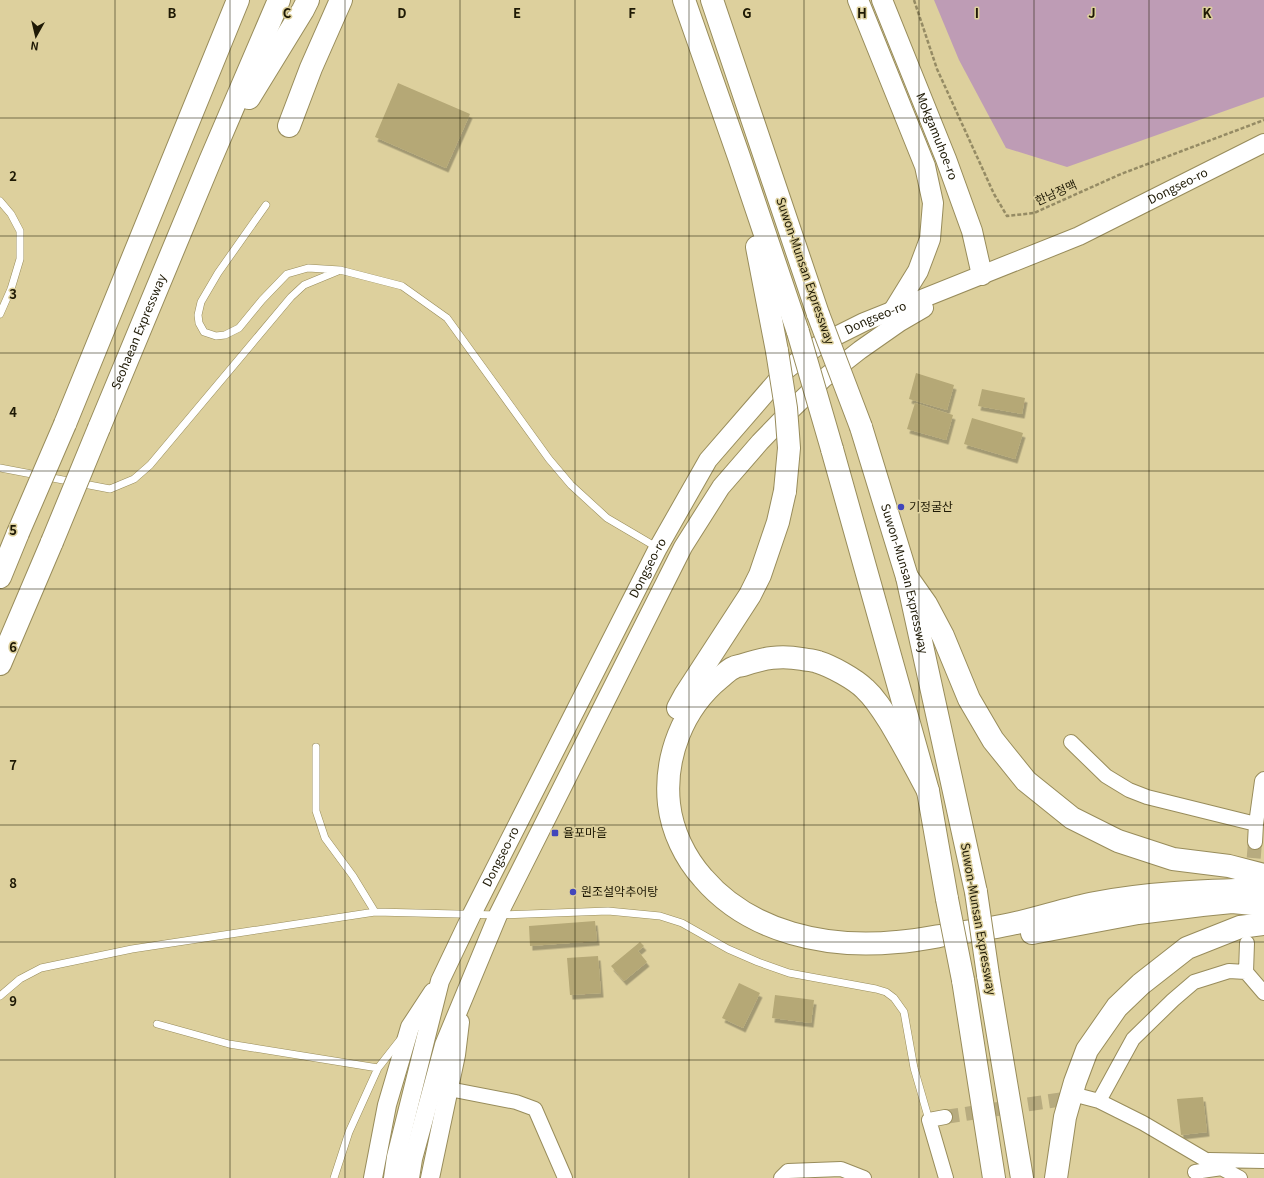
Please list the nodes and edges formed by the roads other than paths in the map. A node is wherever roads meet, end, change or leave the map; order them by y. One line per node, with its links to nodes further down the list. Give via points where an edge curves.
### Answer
1 (238, 0): 21 (highway, bridge, via 65,424)
2 (279, 0): 12 (highway, Seohaean Expressway)
3 (308, 0): 12 (highway)
4 (342, 0): 9 (highway, via 311,68)
5 (684, 0): 11 (highway, Suwon-Munsan Expressway)
6 (712, 0): 22 (highway, Suwon-Munsan Expressway, bridge, via 818,314 861,427)
7 (858, 0): 17 (main road, Mokgamuhoe-ro, via 925,166 933,203 930,239 918,271)
8 (882, 0): 16 (main road, Mokgamuhoe-ro, via 946,158 972,231)
9 (289, 126)
10 (1264, 143): 16 (street, Dongseo-ro, via 1079,236)
11 (739, 157): 27 (highway, Suwon-Munsan Expressway, bridge, via 798,332); 33 (highway, bridge, via 786,408 788,448 785,490 778,522 760,575 750,595 685,695 674,715 660,753 656,786 659,820 669,849 684,874 723,916 749,931 775,943 810,953 861,957 948,948 1138,913 1232,902)
12 (210, 160): 23 (highway, Seohaean Expressway, bridge)
13 (0, 201): 18 (lane, via 20,231 20,259 11,290)
14 (266, 204): 15 (lane, via 201,302 198,316 204,332 216,336 225,335 239,328 287,274 308,268)
15 (340, 270): 19 (lane, via 304,285 291,297 150,465 134,479 110,489); 20 (lane, via 402,286 447,318 549,459 571,485 607,518)
16 (982, 275): 17 (street, Dongseo-ro); 36 (street, Dongseo-ro, via 900,322 823,379 760,442 721,487 683,547)
17 (894, 310): 20 (street, Dongseo-ro, via 820,344 786,370 708,460)
18 (0, 314)
19 (0, 468)
20 (658, 548): 35 (street, Dongseo-ro)
21 (0, 576)
22 (907, 578): 31 (highway, via 926,604 943,636 969,699 992,740 1026,781 1072,818 1118,841 1173,859 1229,866); 66 (highway, Suwon-Munsan Expressway, bridge, via 976,892)
23 (0, 664)
24 (1071, 742): 29 (street, via 1106,776 1129,790 1147,797)
25 (316, 747): 34 (lane, via 316,811 325,838)
26 (1264, 779): 28 (street)
27 (928, 791): 32 (highway, via 877,701 863,687 819,662 792,657 764,658 733,668 708,688 685,721 674,748 668,782 673,824 690,861 702,877 718,894 760,922 811,938 854,943 900,942 1012,924 1095,903 1171,893); 65 (highway, Suwon-Munsan Expressway, bridge, via 963,980)
28 (1262, 802): 29 (street)
29 (1256, 824): 30 (street)
30 (1255, 842)
31 (1264, 875)
32 (1264, 890)
33 (1264, 905)
34 (375, 912): 35 (lane); 42 (lane, via 132,949 41,968 20,979)
35 (472, 914): 36 (lane); 40 (street, Dongseo-ro)
36 (498, 916): 43 (street, Dongseo-ro); 51 (lane, via 608,911 660,916 682,923 728,949 789,973 886,992 904,1012 914,1068)
37 (1264, 924): 67 (highway, via 1240,927 1187,948 1141,984 1117,1007 1087,1050 1075,1082 1065,1117)
38 (1247, 943): 39 (street)
39 (1246, 972): 41 (street); 49 (street, via 1229,971 1194,982 1173,1000 1133,1039)
40 (440, 981): 45 (street, Dongseo-ro); 58 (street, Dongseo-ro)
41 (1264, 993)
42 (0, 996)
43 (463, 998): 47 (street, Dongseo-ro); 59 (street, Dongseo-ro, via 444,1045)
44 (157, 1024): 46 (lane, via 229,1044)
45 (410, 1028): 46 (lane); 57 (street, Dongseo-ro, via 387,1105)
46 (378, 1068): 56 (lane, via 348,1132)
47 (449, 1089): 60 (street, Dongseo-ro); 61 (street, via 516,1102 535,1110)
48 (1080, 1096): 49 (street)
49 (1099, 1101): 52 (street)
50 (945, 1117): 51 (street)
51 (929, 1120): 64 (street)
52 (1206, 1160): 53 (street); 54 (street)
53 (1264, 1161)
54 (1222, 1168): 55 (street); 68 (street)
55 (1195, 1172)
56 (334, 1178)
57 (373, 1178)
58 (393, 1178)
59 (410, 1178)
60 (430, 1178)
61 (565, 1178)
62 (781, 1178): 63 (street, via 788,1171 841,1169)
63 (864, 1178)
64 (946, 1178)
65 (994, 1178)
66 (1022, 1178)
67 (1056, 1178)
68 (1240, 1178)

